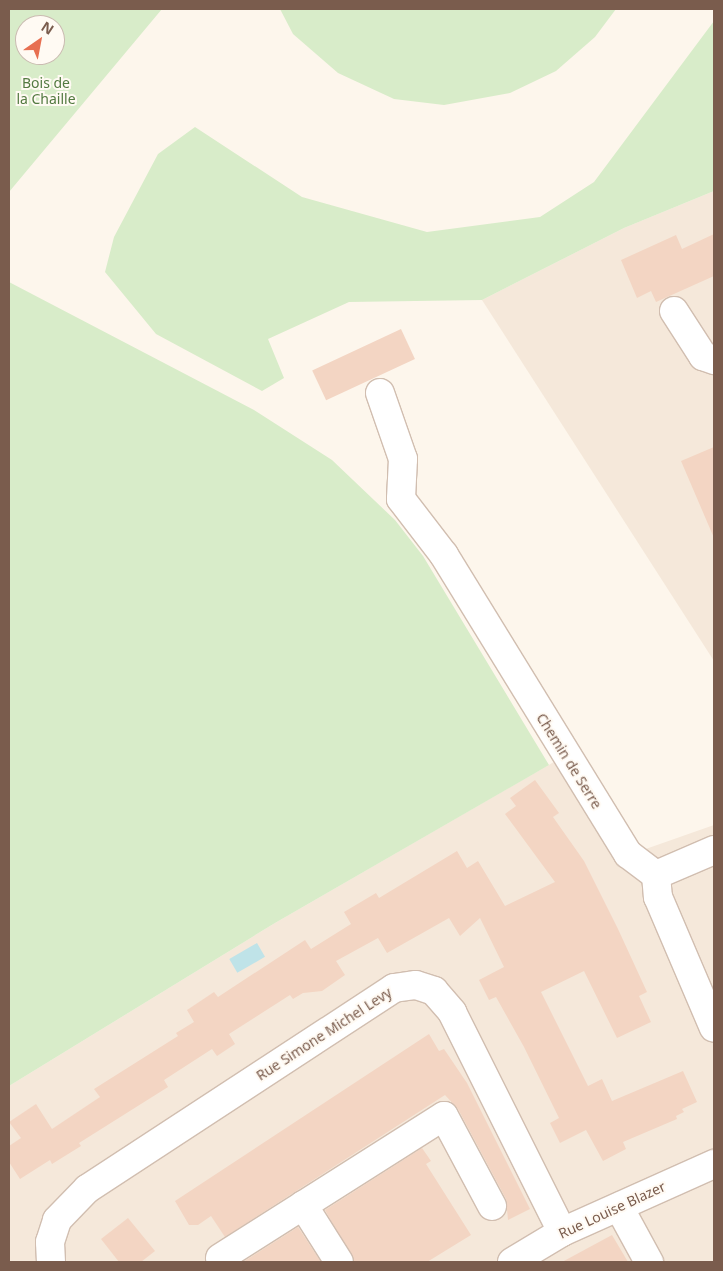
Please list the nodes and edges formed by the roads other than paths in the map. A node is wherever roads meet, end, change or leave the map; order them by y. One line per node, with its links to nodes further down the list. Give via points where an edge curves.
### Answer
1 (674, 311): 2 (street, via 703,356)
2 (714, 360)
3 (380, 393): 5 (street, Chemin de Serre, via 403,459 401,499 444,555 628,854)
4 (714, 850): 5 (street)
5 (656, 875): 6 (street, via 658,897)
6 (714, 1028)
7 (714, 1164): 10 (street, Rue Louise Blazer)
8 (303, 1205): 9 (street, via 444,1116); 12 (street); 14 (street)
9 (492, 1206)
10 (619, 1207): 11 (street, Rue Louise Blazer); 16 (street)
11 (562, 1232): 13 (street, Rue Simone Michel Levy, via 452,1012 434,991 416,985 394,988 87,1189 57,1220 50,1242); 15 (street, Rue Louise Blazer)
12 (220, 1258)
13 (51, 1262)
14 (339, 1262)
15 (512, 1262)
16 (650, 1262)

